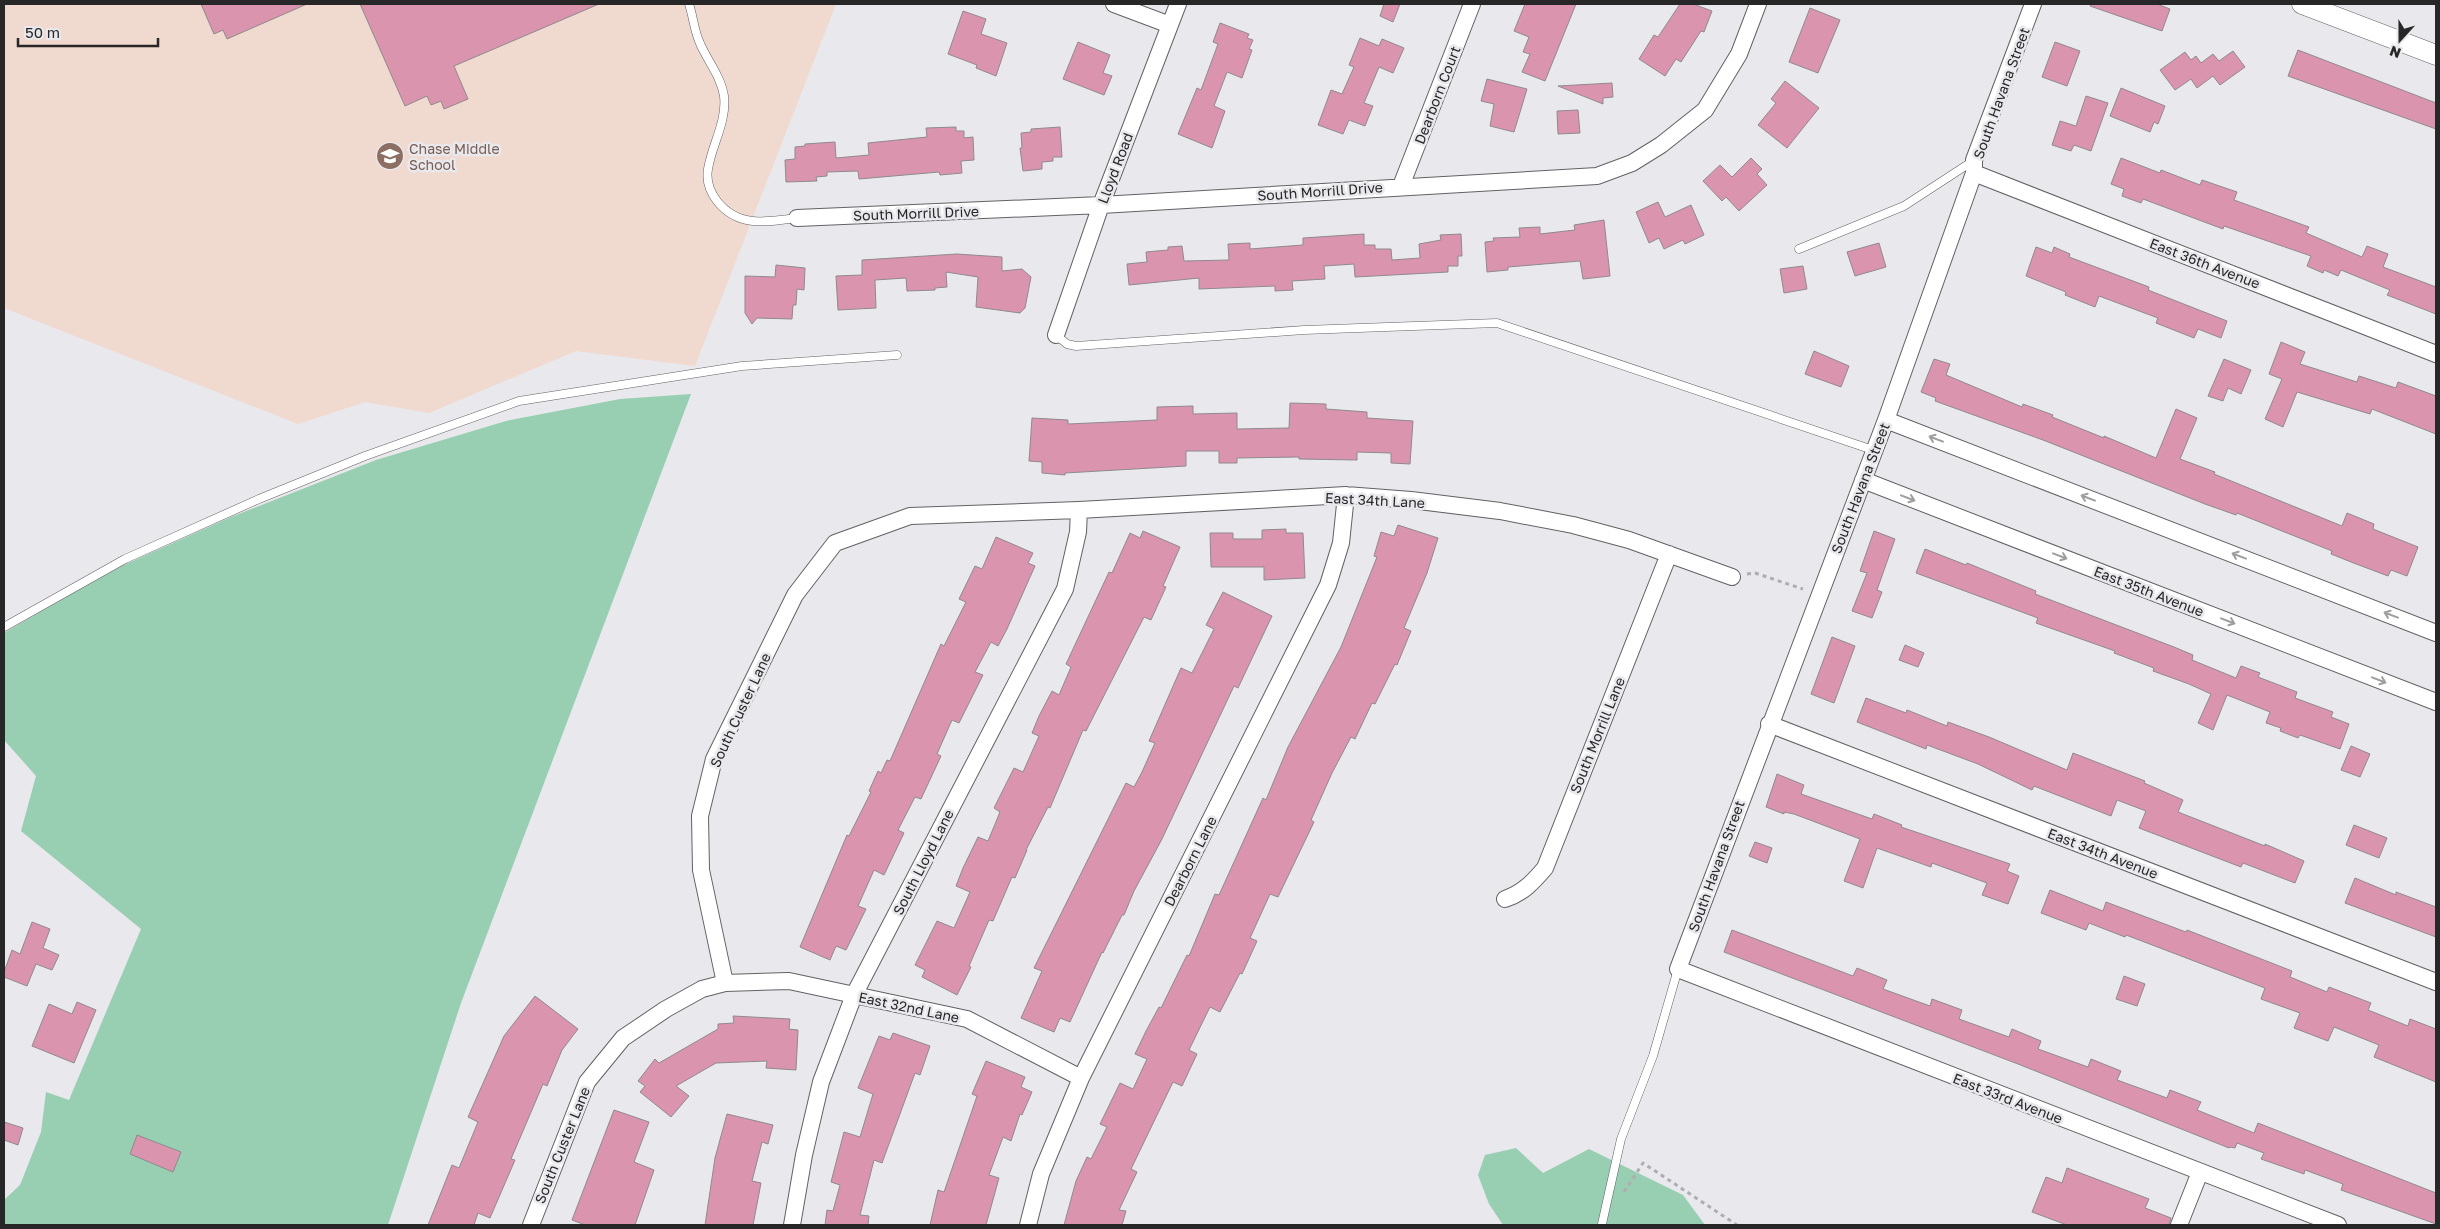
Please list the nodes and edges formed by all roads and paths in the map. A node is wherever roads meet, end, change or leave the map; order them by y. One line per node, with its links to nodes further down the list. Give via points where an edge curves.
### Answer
1 (689, 4): 13 (lane, via 698,40 724,95 724,117 708,171 710,192 725,211 741,220 760,223)
2 (1114, 4): 8 (street)
3 (1178, 4): 8 (street, Lloyd Road)
4 (1472, 4): 11 (street, Dearborn Court)
5 (1758, 4): 11 (street, South Morrill Drive, via 1739,54 1706,110 1632,163 1597,176)
6 (2034, 4): 10 (street, South Havana Street)
7 (2302, 4): 9 (street)
8 (1170, 25): 12 (street, Lloyd Road)
9 (2436, 55)
10 (1974, 167): 14 (lane, via 1904,206); 16 (street, East 36th Avenue); 18 (street, South Havana Street)
11 (1401, 186): 12 (street, South Morrill Drive)
12 (1101, 205): 13 (street, South Morrill Drive); 15 (street, Lloyd Road)
13 (797, 218)
14 (1799, 250)
15 (1056, 335): 19 (lane, via 1076,346 1304,330 1497,323)
16 (2436, 354)
17 (897, 355): 27 (lane, via 742,366 519,401 383,449 259,499 125,559)
18 (1886, 420): 19 (street, South Havana Street); 28 (street, one-way to 18)
19 (1874, 450): 20 (street, South Havana Street)
20 (1863, 480): 26 (street, South Havana Street); 29 (street, East 35th Avenue, one-way to 29)
21 (1346, 495): 22 (street, East 34th Lane); 24 (street, East 34th Lane, via 1500,511 1629,540); 36 (street, Dearborn Lane, via 1341,544 1328,585)
22 (1079, 510): 23 (street, East 34th Lane); 35 (street, South Lloyd Lane, via 1078,532 1065,588)
23 (1008, 511): 34 (street, South Custer Lane, via 910,516 835,543 795,595 714,759 700,816 701,870)
24 (1669, 554): 25 (street, East 34th Lane); 31 (street, South Morrill Lane, via 1545,868 1518,894)
25 (1732, 577): 26 (path, via 1755,573 1802,588)
26 (1817, 598): 30 (street, South Havana Street)
27 (4, 627)
28 (2436, 633)
29 (2436, 702)
30 (1769, 724): 32 (street, South Havana Street); 33 (street, East 34th Avenue)
31 (1505, 899)
32 (1678, 969): 37 (street, East 33rd Avenue); 39 (lane, via 1653,1056 1620,1140)
33 (2436, 982)
34 (725, 983): 35 (street, East 32nd Lane, via 789,981); 40 (street, South Custer Lane, via 702,989 623,1038 587,1082)
35 (854, 995): 36 (street, East 32nd Lane, via 967,1019); 41 (street, South Lloyd Lane, via 821,1082)
36 (1081, 1078): 42 (street, Dearborn Lane, via 1041,1174)
37 (2200, 1172): 44 (street); 45 (street, East 33rd Avenue)
38 (1622, 1193): 43 (path, via 1643,1163)
39 (1602, 1224)
40 (531, 1225)
41 (792, 1225)
42 (1028, 1225)
43 (1737, 1225)
44 (2179, 1225)
45 (2338, 1225)

